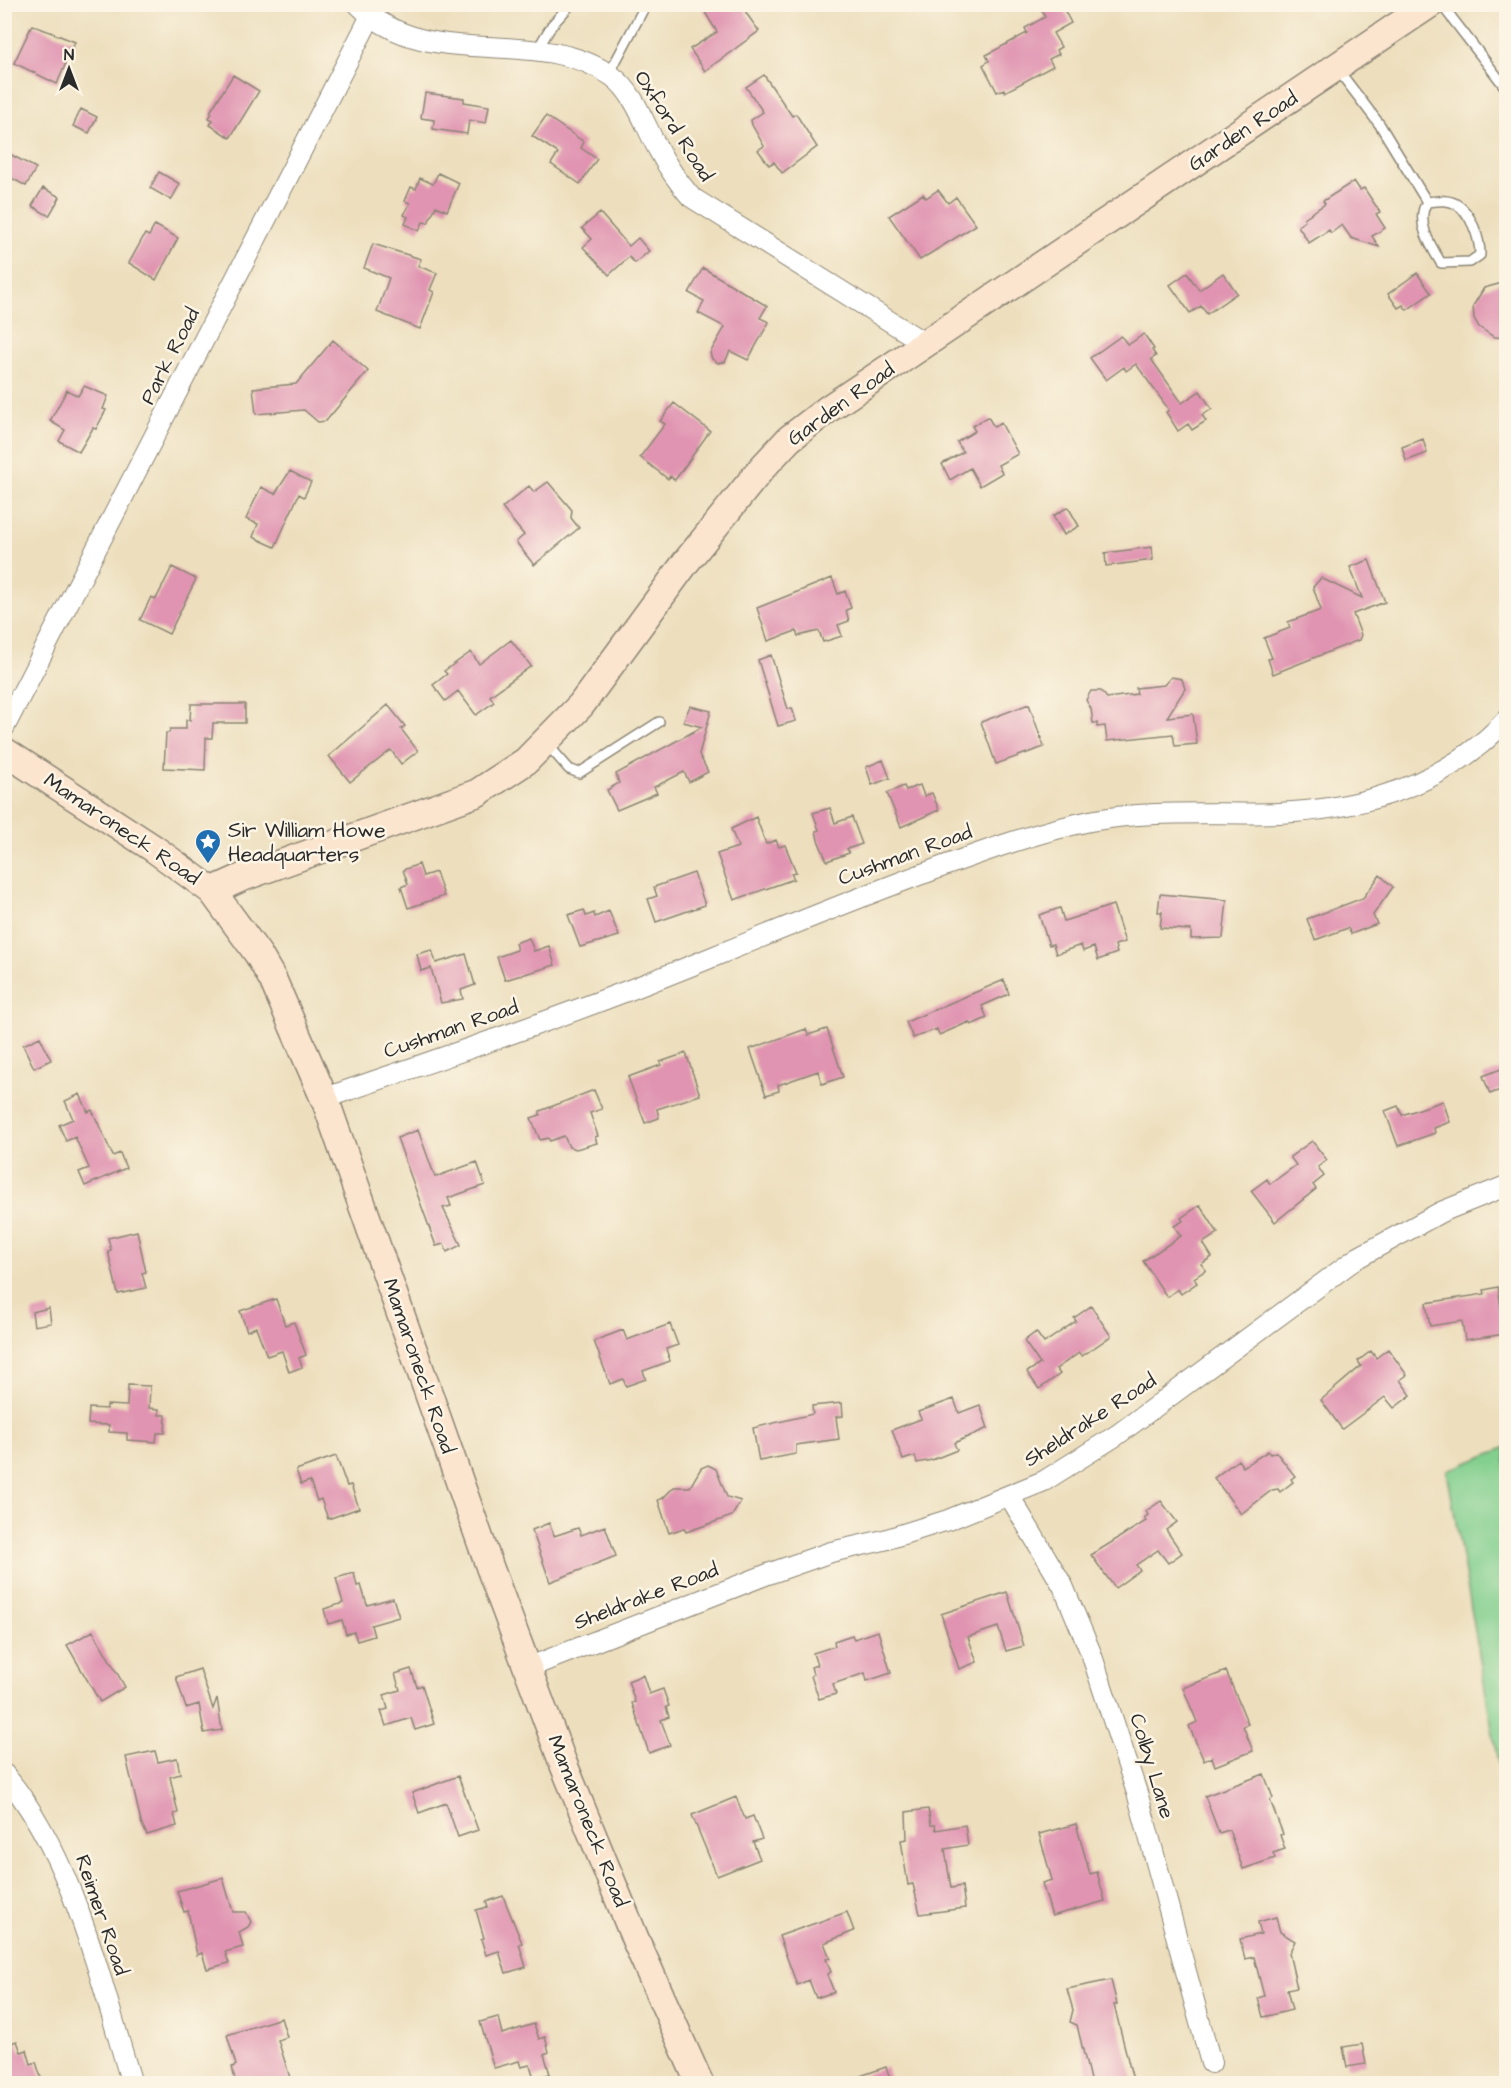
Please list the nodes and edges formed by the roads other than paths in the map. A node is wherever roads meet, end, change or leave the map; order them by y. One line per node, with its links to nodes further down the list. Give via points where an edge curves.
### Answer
1 (571, 4): 6 (lane)
2 (646, 4): 8 (lane)
3 (1430, 4): 7 (street, Garden Road)
4 (1441, 4): 9 (lane)
5 (368, 9): 6 (street, Oxford Road, via 391,29 439,44); 14 (street, Park Road)
6 (537, 50): 8 (street, Oxford Road, via 581,58)
7 (1337, 68): 10 (lane, via 1380,125); 11 (street, Garden Road)
8 (609, 74): 11 (street, Oxford Road, via 638,108 668,165 691,197)
9 (1506, 88)
10 (1427, 202): 10 (lane, via 1444,200 1457,204 1475,230 1480,255 1470,262 1440,263 1423,224 1421,212)
11 (926, 344): 15 (street, Garden Road, via 828,409 782,447 686,562 581,705)
12 (1506, 720): 18 (street, Cushman Road, via 1458,761 1424,782 1387,796 1311,810 1123,816 1054,830 959,860 829,909 568,1014)
13 (659, 722): 15 (lane, via 579,773 568,769)
14 (4, 728)
15 (546, 742): 17 (street, Garden Road, via 477,793)
16 (4, 751): 17 (street, Mamaroneck Road)
17 (212, 891): 18 (street, Mamaroneck Road, via 273,980)
18 (325, 1098): 21 (street, Mamaroneck Road)
19 (1506, 1186): 20 (street, Sheldrake Road, via 1441,1212 1357,1258 1118,1435 1044,1481)
20 (1010, 1497): 21 (street, Sheldrake Road, via 948,1520 768,1574); 23 (street, Colby Lane, via 1063,1586 1095,1664 1138,1796)
21 (527, 1668): 25 (street, Mamaroneck Road, via 636,1941)
22 (4, 1774): 24 (street, Reimer Road, via 42,1829 68,1884)
23 (1211, 2063)
24 (132, 2084)
25 (700, 2084)

